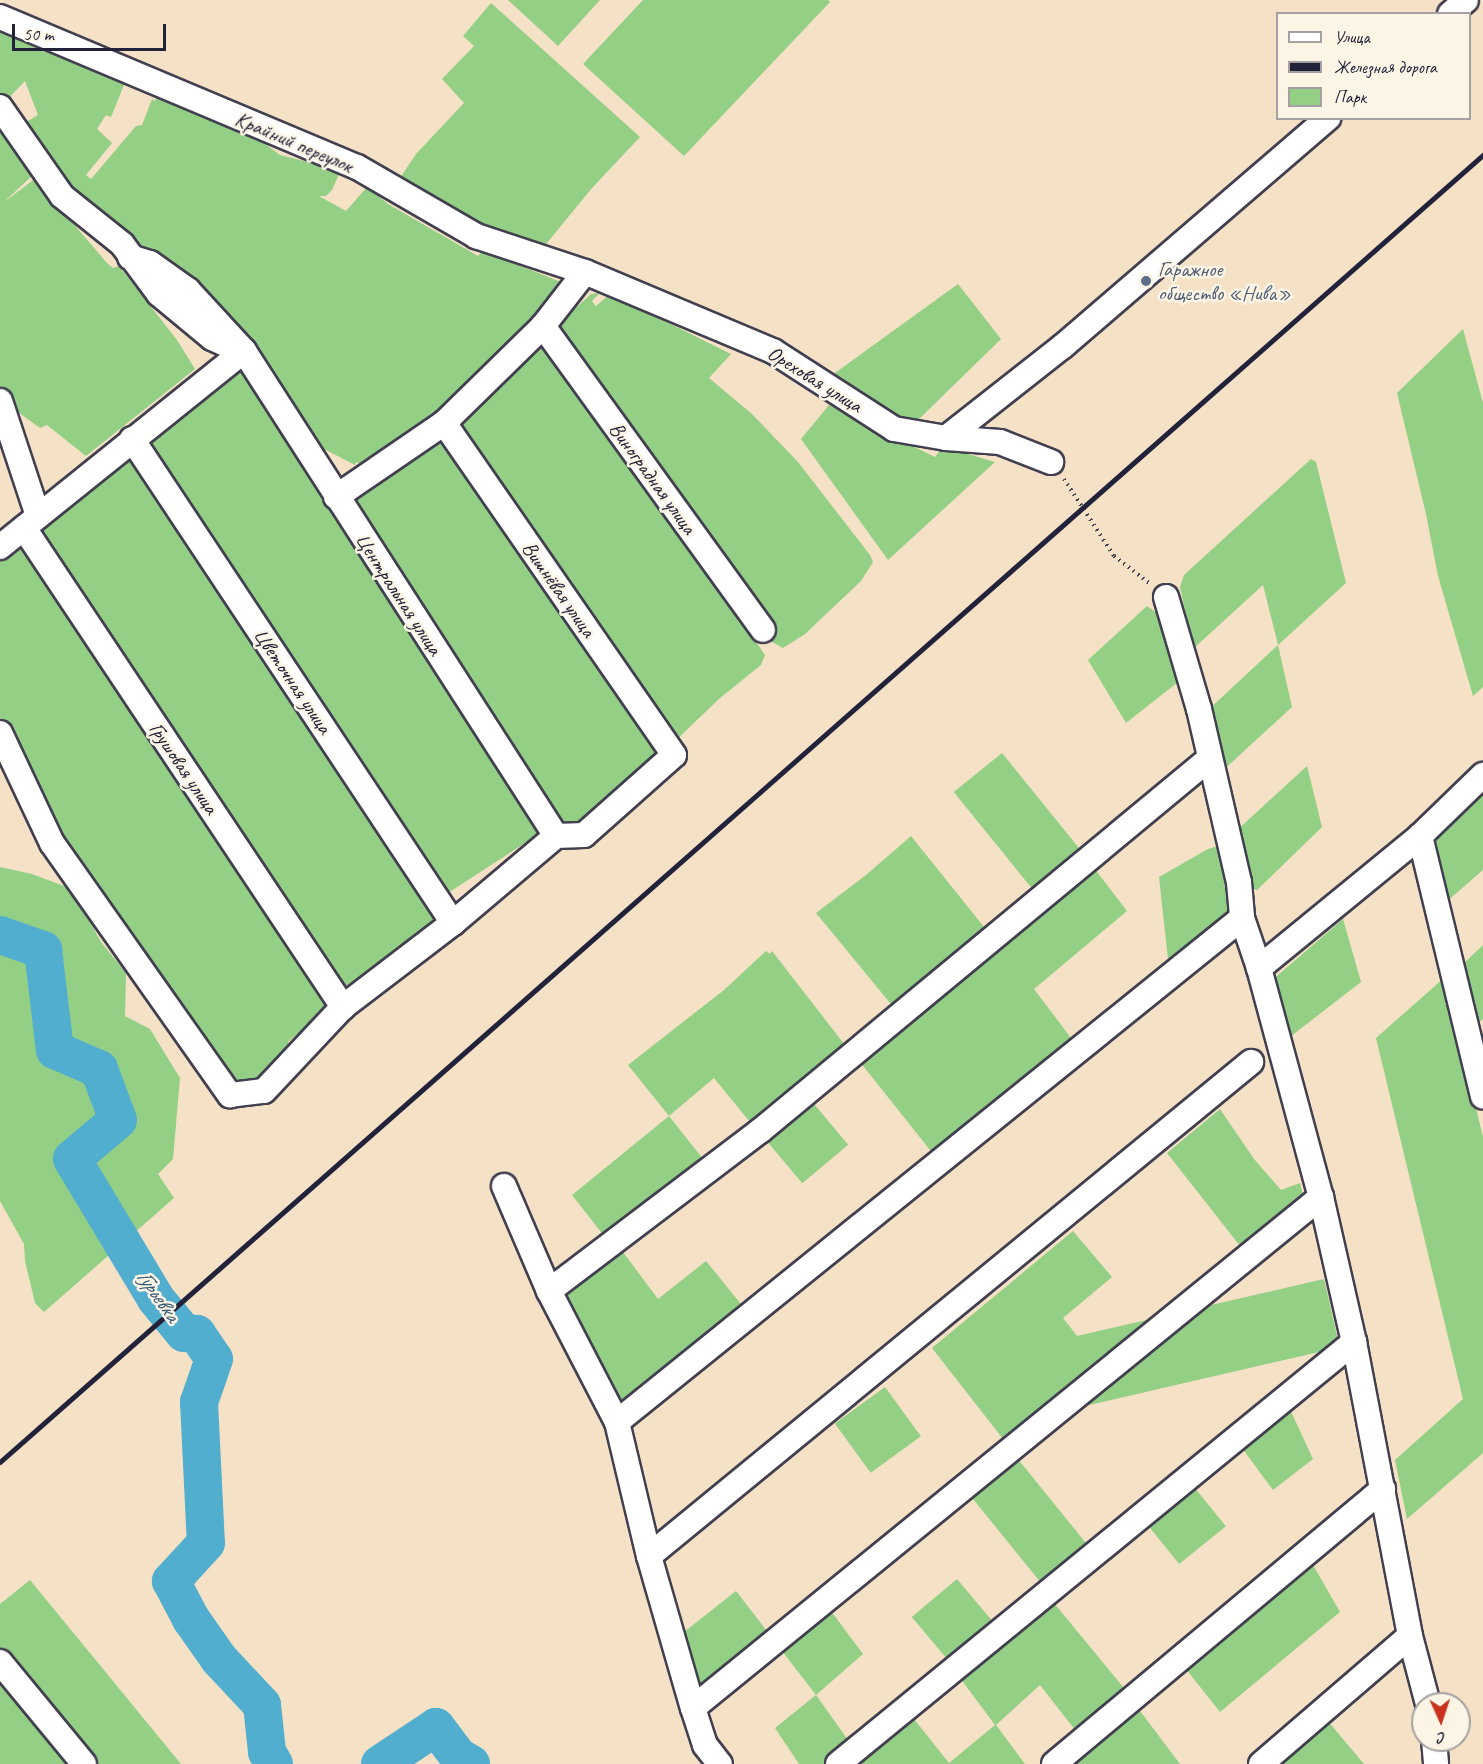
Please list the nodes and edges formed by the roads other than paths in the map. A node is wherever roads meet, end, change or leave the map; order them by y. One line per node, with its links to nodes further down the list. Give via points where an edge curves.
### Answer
1 (1466, 0): 2 (street)
2 (1452, 12)
3 (0, 17): 6 (street, Крайний переулок, via 357,167 476,236)
4 (0, 107): 8 (street, via 62,196 122,244 159,294 212,338)
5 (1326, 120): 11 (street, via 1063,346)
6 (585, 272): 7 (street); 11 (street, Ореховая улица, via 773,351 894,429)
7 (543, 326): 10 (street); 18 (street, Виноградная улица)
8 (244, 351): 12 (street); 14 (street, Центральная улица)
9 (0, 401): 15 (street, Грушовая улица)
10 (444, 423): 14 (street); 22 (street, Вишнёвая улица, via 674,755 584,835)
11 (946, 438): 13 (street, Ореховая улица, via 1000,442)
12 (132, 439): 15 (street); 25 (street, Цветочная улица)
13 (1051, 462)
14 (336, 497): 22 (street, Центральная улица)
15 (31, 522): 16 (street); 27 (street, Грушовая улица)
16 (0, 547)
17 (1166, 597): 20 (street, via 1199,709)
18 (763, 630)
19 (0, 733): 27 (street, via 52,843 230,1095 264,1090)
20 (1209, 759): 24 (street, via 1239,882); 32 (street, via 760,1131)
21 (1483, 775): 23 (street)
22 (556, 836): 25 (street)
23 (1420, 836): 26 (street); 29 (street)
24 (1242, 918): 26 (street); 34 (street)
25 (453, 923): 27 (street)
26 (1259, 968): 31 (street)
27 (343, 1007)
28 (1251, 1062): 36 (street)
29 (1483, 1096)
30 (504, 1186): 32 (street)
31 (1322, 1197): 33 (street); 40 (street)
32 (549, 1291): 34 (street)
33 (1354, 1342): 35 (street); 43 (street)
34 (617, 1422): 36 (street)
35 (1383, 1490): 37 (street); 44 (street)
36 (650, 1556): 40 (street)
37 (1410, 1636): 39 (street); 45 (street)
38 (0, 1662): 41 (street)
39 (1425, 1692)
40 (693, 1708): 42 (street, via 705,1745)
41 (84, 1764)
42 (720, 1764)
43 (838, 1764)
44 (1053, 1764)
45 (1261, 1764)

